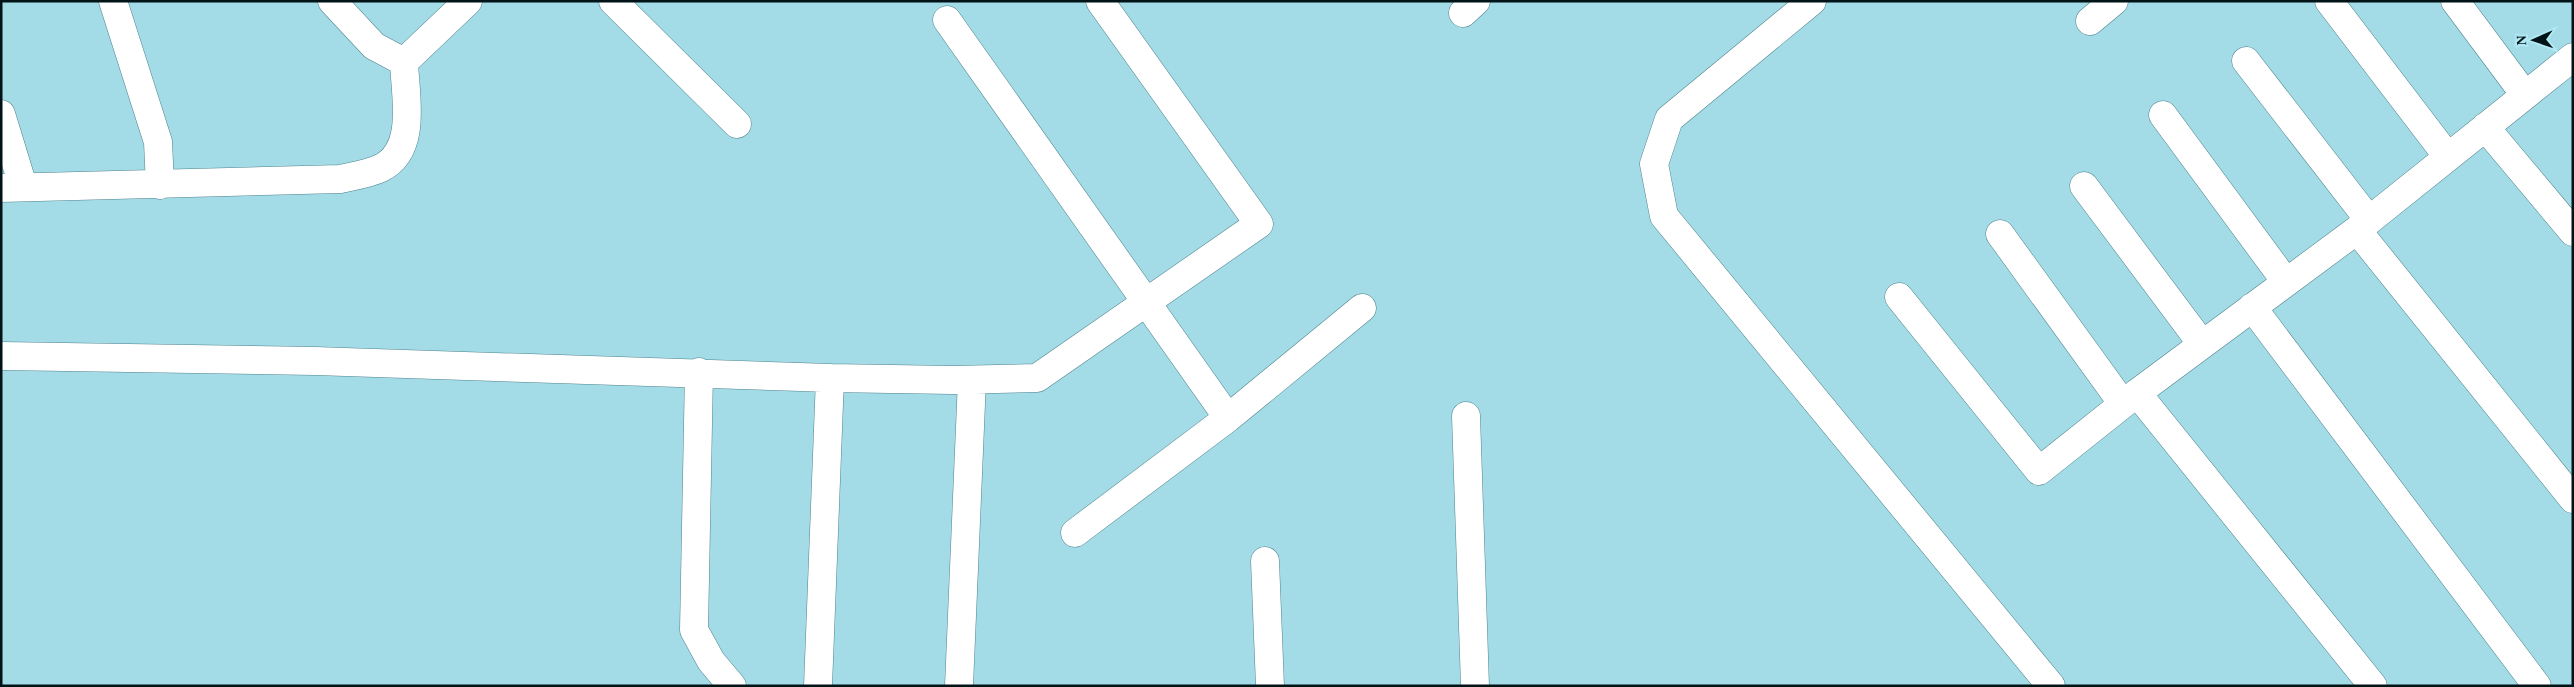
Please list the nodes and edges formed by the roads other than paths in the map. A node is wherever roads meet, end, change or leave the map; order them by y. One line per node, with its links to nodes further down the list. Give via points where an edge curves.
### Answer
1 (113, 1): 21 (street, via 158,142)
2 (332, 1): 14 (street, via 374,46)
3 (468, 1): 14 (street)
4 (613, 1): 18 (street)
5 (1100, 1): 29 (street, via 1259,224)
6 (1812, 1): 48 (street, via 1669,119 1654,164 1664,216)
7 (2114, 1): 11 (street)
8 (2329, 1): 20 (street)
9 (2455, 1): 15 (street)
10 (947, 20): 29 (street)
11 (2090, 21)
12 (2573, 57): 15 (street)
13 (2246, 61): 24 (street)
14 (404, 62): 21 (street, via 406,134 398,154 382,168 340,179)
15 (2525, 95): 19 (street)
16 (1, 114): 23 (street)
17 (2163, 115): 27 (street)
18 (737, 124)
19 (2485, 127): 20 (street); 25 (street)
20 (2448, 157): 24 (street)
21 (160, 185): 23 (street)
22 (2084, 186): 32 (street)
23 (12, 187)
24 (2363, 225): 27 (street); 40 (street)
25 (2573, 232)
26 (2000, 234): 37 (street)
27 (2286, 282): 30 (street)
28 (1900, 297): 37 (street, via 2039,471)
29 (1145, 303): 36 (street, via 1037,378); 39 (street)
30 (2252, 307): 32 (street); 50 (street)
31 (1362, 308): 39 (street)
32 (2202, 344): 37 (street)
33 (1, 356): 34 (street)
34 (699, 372): 35 (street); 43 (street, via 694,630 710,661)
35 (830, 378): 36 (street); 44 (street)
36 (972, 380): 45 (street)
37 (2130, 399): 49 (street)
38 (1466, 416): 47 (street)
39 (1228, 418): 41 (street)
40 (2573, 499)
41 (1075, 533)
42 (1265, 561): 46 (street)
43 (732, 686)
44 (818, 686)
45 (959, 686)
46 (1270, 686)
47 (1476, 686)
48 (2051, 686)
49 (2373, 686)
50 (2537, 686)

